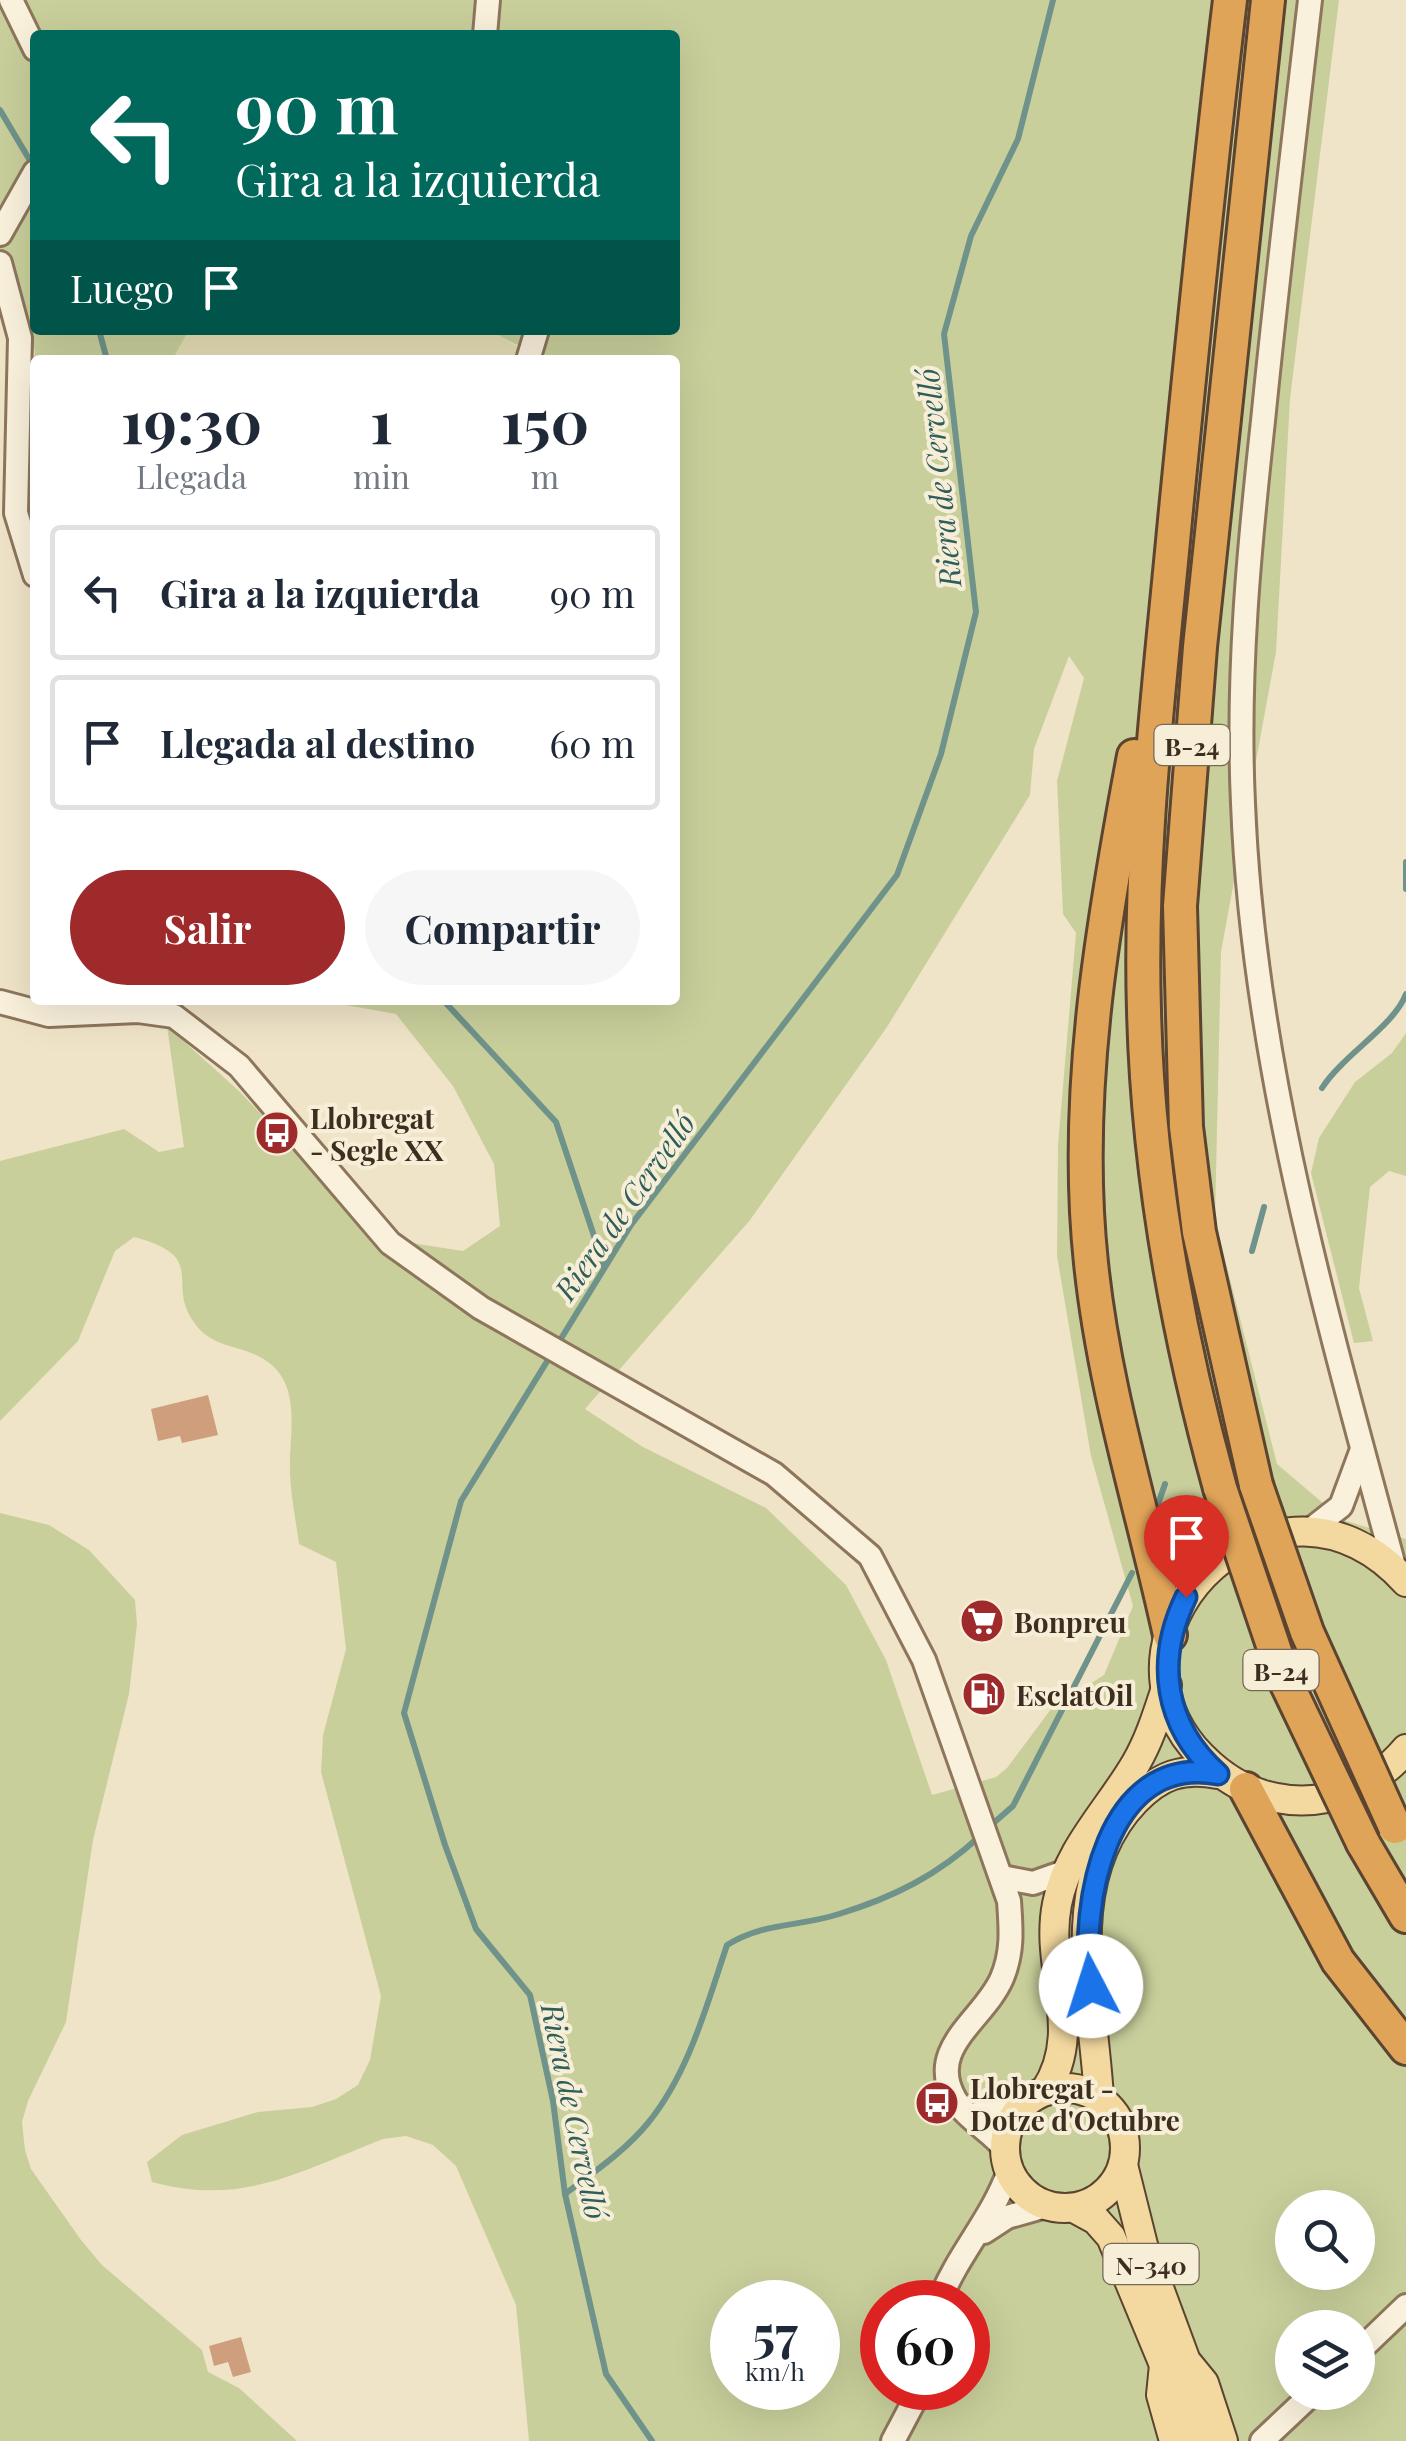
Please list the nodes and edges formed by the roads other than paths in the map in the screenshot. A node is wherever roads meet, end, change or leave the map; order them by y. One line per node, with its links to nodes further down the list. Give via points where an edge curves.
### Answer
1 (11, 0): 7 (street)
2 (488, 0): 6 (street)
3 (1230, 0): 12 (highway, B-24)
4 (1268, 0): 21 (highway, B-24, bridge, via 1200,647 1180,906 1186,1127 1199,1232 1256,1485 1307,1632)
5 (1310, 0): 14 (street, via 1246,596 1242,804 1266,1020)
6 (485, 30)
7 (30, 39)
8 (30, 181): 9 (street)
9 (0, 234)
10 (0, 263): 11 (street, via 20,338 16,513)
11 (30, 559)
12 (1168, 590): 17 (highway, via 1120,832 1093,1025 1087,1197 1104,1359); 24 (highway, B-24, bridge, via 1150,761 1144,1010 1166,1260 1220,1488 1284,1678)
13 (0, 1002): 22 (street, via 50,1015 174,1016 238,1066 390,1243 481,1308 774,1474 870,1556 924,1660)
14 (1361, 1452): 15 (street, via 1341,1506); 16 (street)
15 (1309, 1532): 16 (main road, via 1364,1547); 17 (main road, via 1268,1536 1221,1558 1186,1597)
16 (1400, 1576)
17 (1170, 1635): 18 (main road)
18 (1168, 1685): 20 (main road, via 1188,1741); 23 (main road, via 1135,1765)
19 (1406, 1749): 20 (main road, N-340, via 1372,1780 1325,1798 1285,1800)
20 (1232, 1781): 25 (highway, via 1338,1961); 27 (main road, N-340, via 1186,1770 1157,1782 1132,1805 1104,1848 1086,1938)
21 (1400, 1836)
22 (997, 1868): 23 (street, via 1033,1883); 29 (street, via 1012,1943 1002,1980 946,2062 956,2102)
23 (1067, 1871): 26 (main road, via 1054,1930 1066,2024 1063,2055)
24 (1406, 1916)
25 (1406, 2048)
26 (1045, 2091): 27 (main road, via 1074,2089); 28 (main road)
27 (1100, 2098): 31 (main road, N-340, via 1120,2124)
28 (1020, 2108): 29 (street); 30 (main road, via 1006,2133)
29 (970, 2115): 30 (street)
30 (1007, 2160): 32 (main road, via 1020,2190); 34 (street, via 997,2206)
31 (1122, 2164): 33 (main road, via 1110,2188); 38 (main road, N-340)
32 (1046, 2206): 33 (main road); 34 (street, via 1007,2217)
33 (1074, 2208): 38 (main road, N-340, via 1111,2237)
34 (977, 2236): 35 (street)
35 (952, 2280)
36 (1406, 2306): 37 (street)
37 (1375, 2336)
38 (1177, 2371): 42 (main road, via 1160,2395); 43 (main road, N-340); 44 (main road, via 1204,2383)
39 (909, 2410): 41 (street)
40 (1295, 2410): 45 (street)
41 (893, 2441)
42 (1174, 2441)
43 (1198, 2441)
44 (1223, 2441)
45 (1262, 2441)

